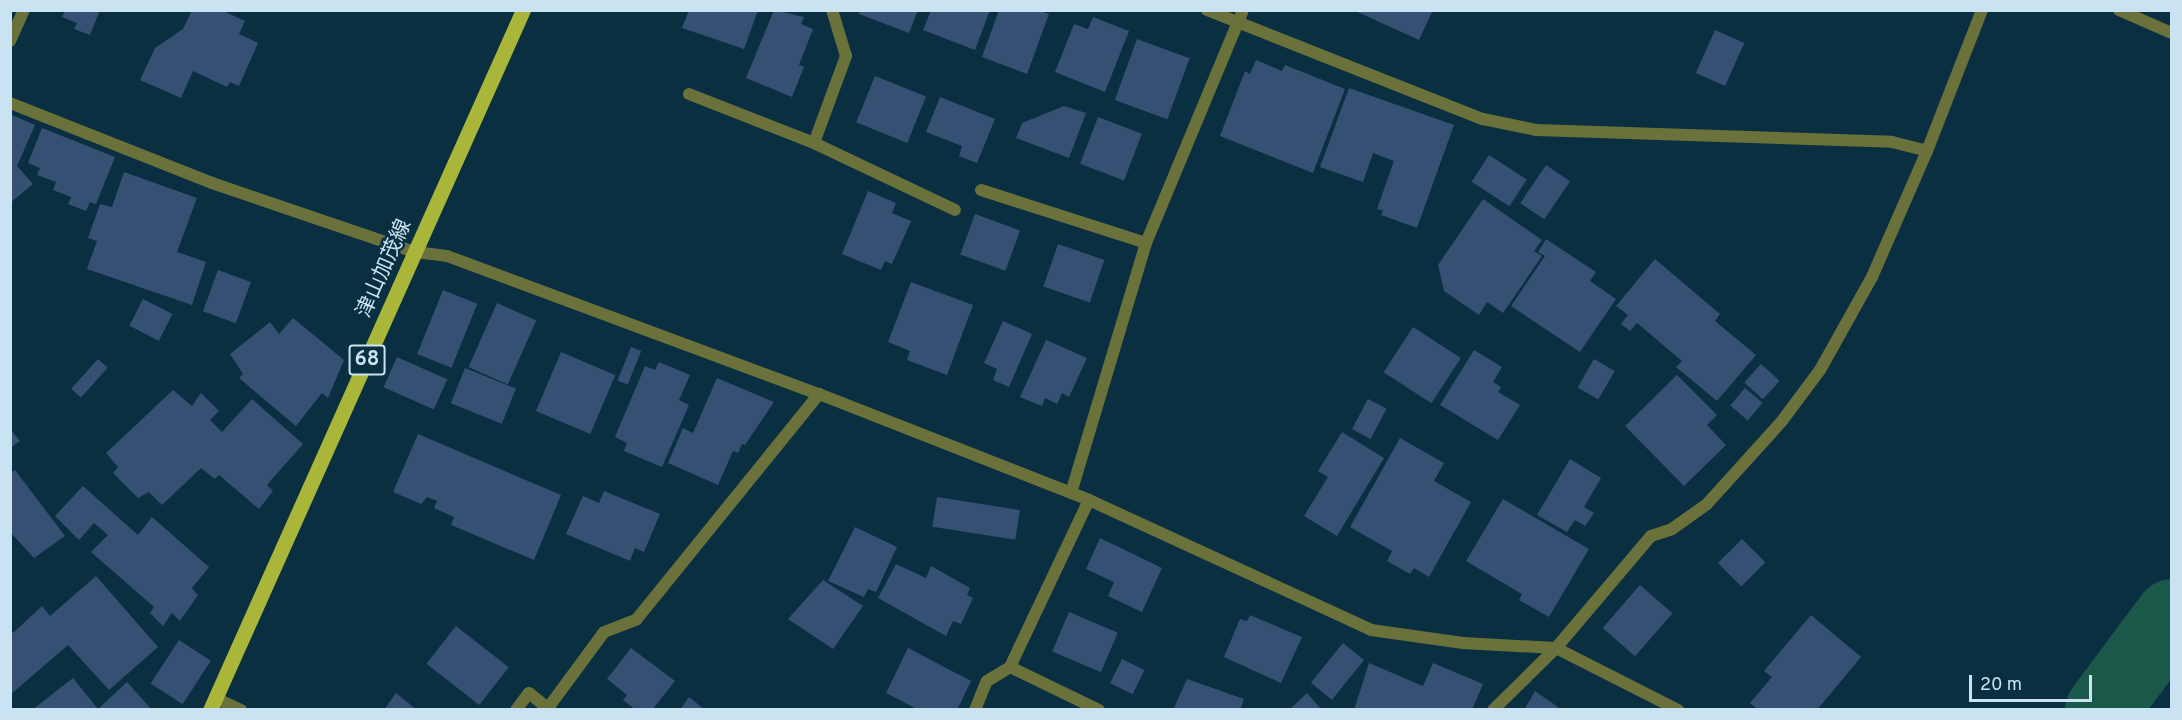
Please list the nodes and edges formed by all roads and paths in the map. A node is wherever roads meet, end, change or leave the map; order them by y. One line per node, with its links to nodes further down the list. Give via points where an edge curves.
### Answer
1 (24, 10): 10 (street)
2 (523, 10): 18 (main road, 津山加茂線 / 68)
3 (832, 10): 13 (street, via 846,56)
4 (1208, 10): 8 (street)
5 (1982, 10): 14 (street)
6 (2119, 10): 7 (street)
7 (2139, 14): 9 (street)
8 (1241, 16): 14 (street, via 1483,119 1536,130 1892,142); 17 (street)
9 (2172, 33)
10 (10, 41)
11 (689, 94): 13 (street)
12 (10, 103): 18 (street, via 212,183)
13 (814, 143): 16 (street)
14 (1927, 152): 22 (street, via 1872,278 1807,387 1707,504 1672,529 1651,537)
15 (981, 189): 17 (street)
16 (955, 210)
17 (1146, 243): 20 (street)
18 (415, 252): 19 (street, via 447,256); 24 (main road, 津山加茂線 / 68)
19 (819, 394): 20 (street); 25 (street, via 636,620 604,632)
20 (1071, 493): 21 (street)
21 (1089, 500): 22 (street, via 1371,630 1463,643); 23 (street)
22 (1556, 648): 30 (street); 31 (street)
23 (1010, 668): 28 (street, via 987,681); 29 (street)
24 (212, 704): 26 (street)
25 (549, 709): 27 (street, via 529,693)
26 (242, 710)
27 (516, 710)
28 (975, 710)
29 (1099, 710)
30 (1493, 710)
31 (1678, 710)

